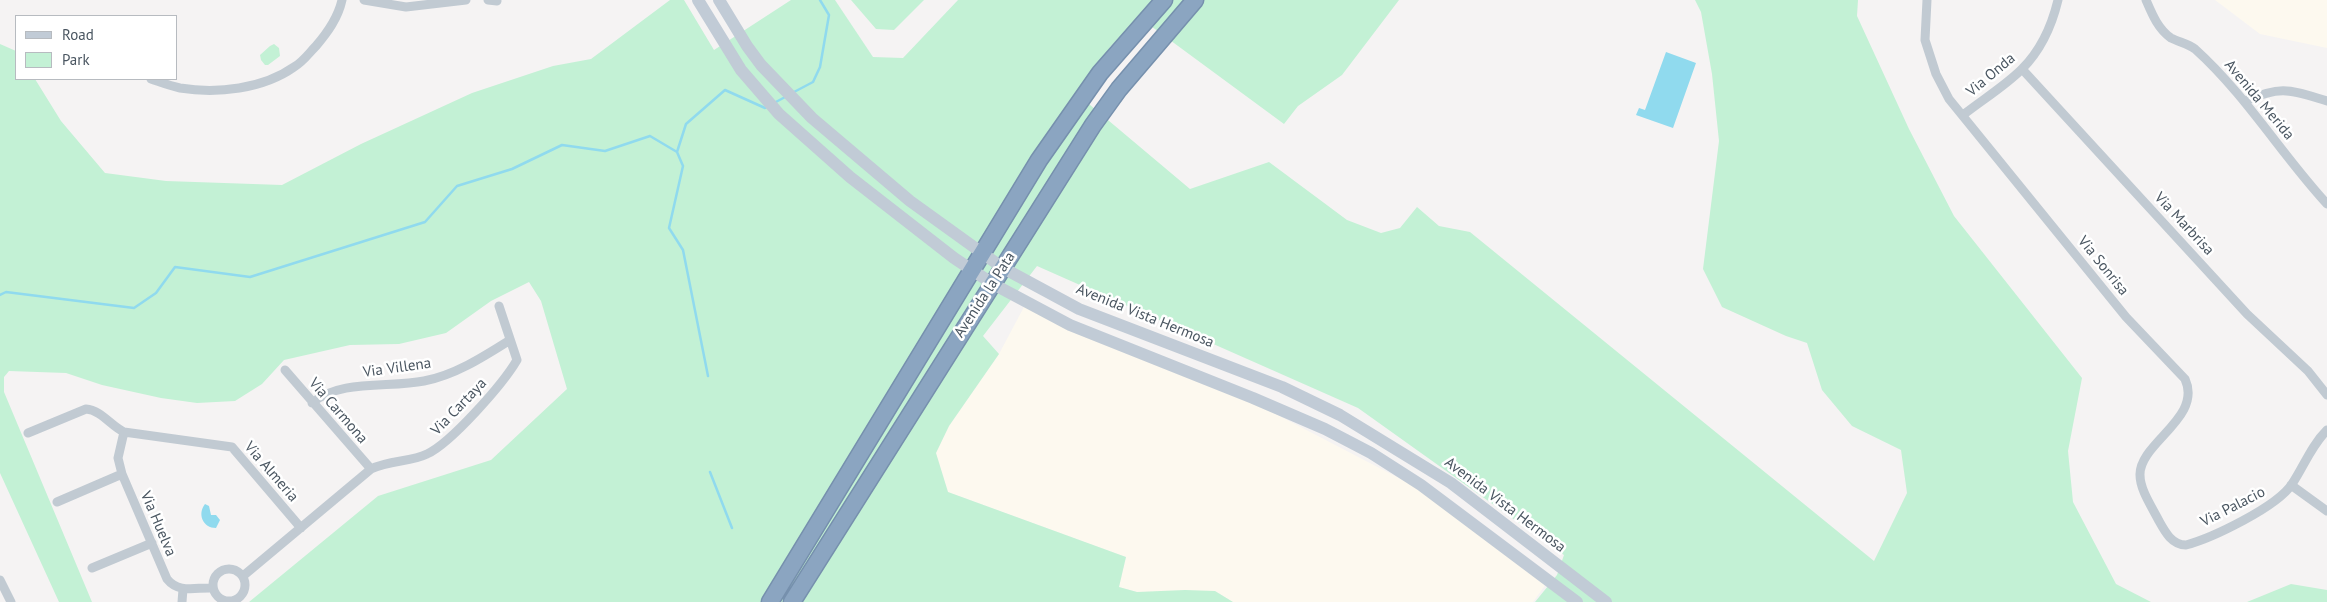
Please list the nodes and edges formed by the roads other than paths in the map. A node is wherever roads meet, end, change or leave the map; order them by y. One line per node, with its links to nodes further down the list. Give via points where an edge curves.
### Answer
1 (342, 0): 12 (street, via 327,34 296,66 277,77 225,90 180,88)
2 (364, 0): 3 (street, via 406,7)
3 (466, 0)
4 (698, 0): 19 (main road, via 727,49 766,100 793,127 898,216)
5 (719, 0): 17 (main road, Avenida Vista Hermosa, via 747,46 774,80 812,118 910,201)
6 (1164, 0): 17 (highway, Avenida la Pata, via 1100,73 1066,120)
7 (1194, 0): 18 (highway, Avenida la Pata, via 1106,107)
8 (1927, 0): 15 (street, Via Sonrisa, via 1926,40 1936,74 1949,99)
9 (2058, 0): 11 (street, Via Onda, via 2042,43)
10 (2146, 0): 13 (street, Avenida Merida, via 2162,28 2171,37 2194,48)
11 (2022, 69): 15 (street, Via Onda); 24 (street, Via Marbrisa, via 2248,314 2308,371)
12 (154, 80)
13 (2245, 101): 14 (street, via 2268,91 2282,90); 16 (street, Avenida Merida)
14 (2327, 101)
15 (1963, 115): 36 (street, Via Sonrisa, via 2126,317 2189,387 2190,400 2145,460 2140,473 2141,485 2166,533)
16 (2327, 204)
17 (982, 253): 18 (main road, Avenida Vista Hermosa); 19 (highway, Avenida la Pata)
18 (1003, 268): 20 (highway, Avenida la Pata); 48 (main road, Avenida Vista Hermosa, via 1079,309 1282,388 1340,415 1451,483)
19 (972, 270): 20 (main road); 45 (highway, Avenida la Pata)
20 (993, 284): 46 (highway, Avenida la Pata); 47 (main road, via 1070,325 1262,402 1371,453 1421,485)
21 (499, 306): 22 (street, Via Cartaya)
22 (510, 340): 25 (street, Via Villena, via 471,364 424,381 335,390); 29 (street, Via Cartaya, via 517,360 509,374 439,447 424,455 385,462)
23 (285, 370): 25 (street, Via Carmona)
24 (2327, 395)
25 (312, 402): 29 (street, Via Carmona)
26 (2327, 430): 31 (street, Via Palacio, via 2309,452)
27 (124, 432): 28 (street, via 94,409 86,409); 30 (street, Via Huelva, via 118,458); 34 (street, Via Almeria, via 234,448)
28 (28, 433)
29 (371, 469): 34 (street, Via Cartaya)
30 (122, 474): 32 (street); 35 (street, Via Huelva)
31 (2292, 485): 33 (street); 36 (street, Via Palacio, via 2283,495 2246,519 2190,544)
32 (58, 502)
33 (2327, 511)
34 (301, 528): 38 (street, Via Cartaya)
35 (152, 543): 37 (street); 41 (street, Via Huelva, via 167,579 172,586)
36 (2175, 543)
37 (92, 568)
38 (243, 576): 40 (street, via 236,570 219,572); 44 (street, via 244,592)
39 (0, 580): 42 (street)
40 (212, 588): 41 (street); 44 (street, via 222,600)
41 (183, 589): 43 (street)
42 (11, 602)
43 (182, 602)
44 (231, 602)
45 (770, 602)
46 (792, 602)
47 (1577, 602)
48 (1606, 602)

